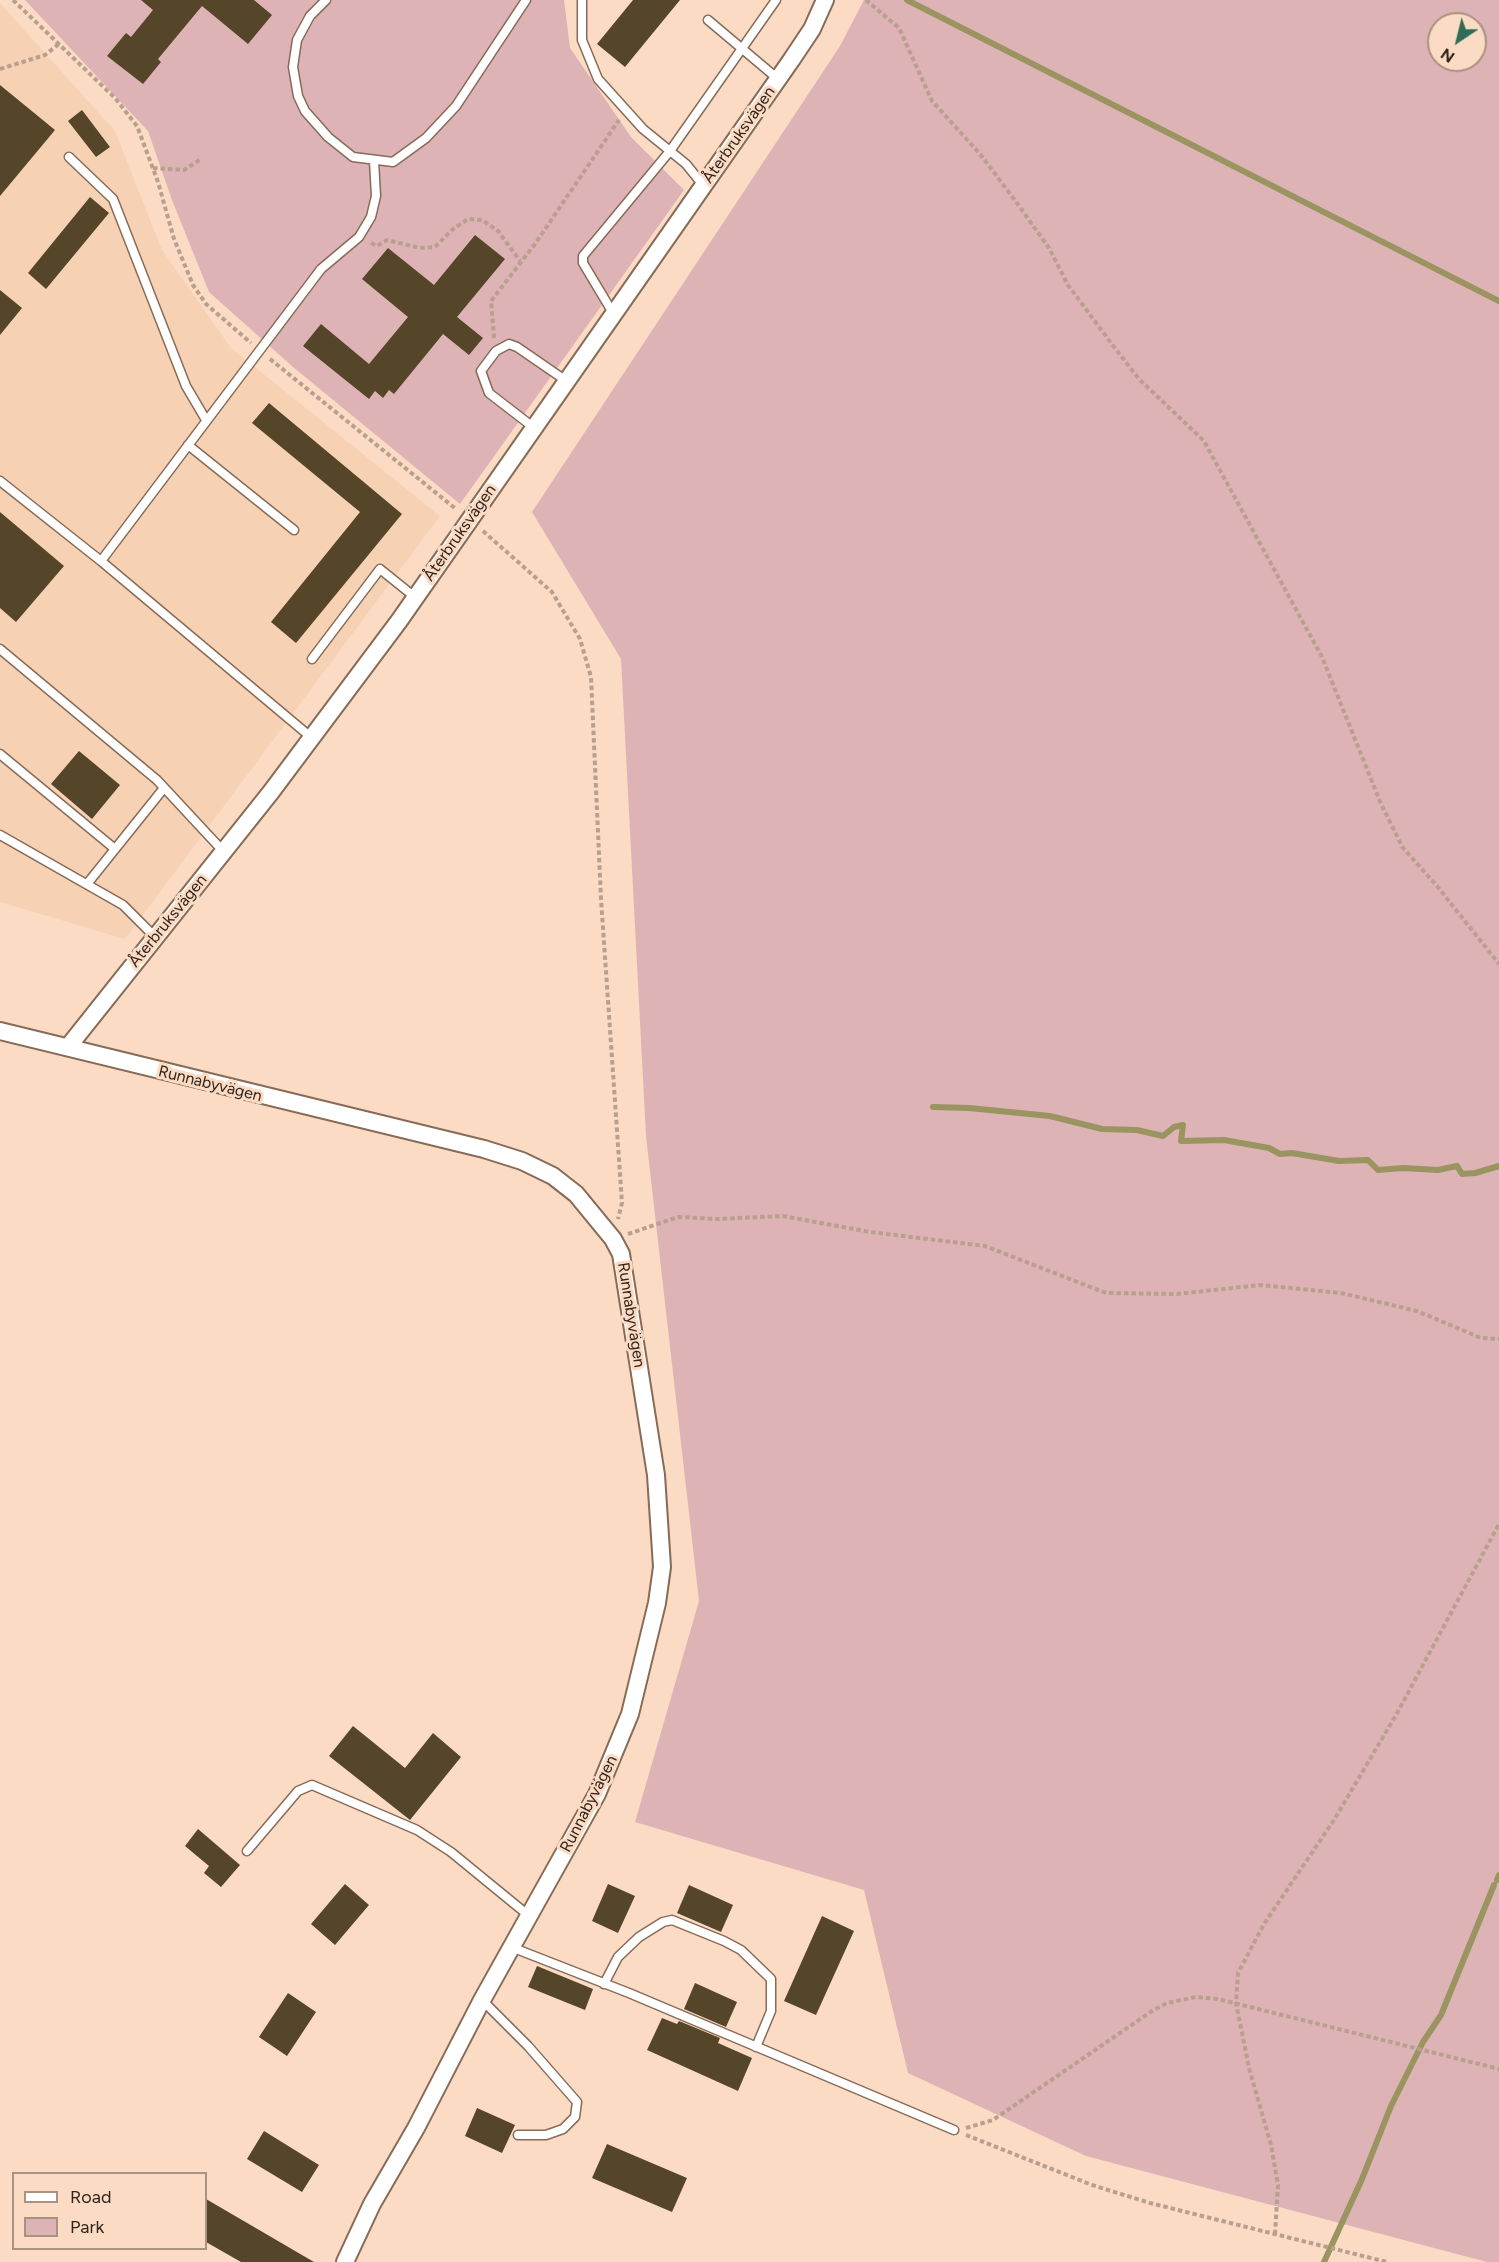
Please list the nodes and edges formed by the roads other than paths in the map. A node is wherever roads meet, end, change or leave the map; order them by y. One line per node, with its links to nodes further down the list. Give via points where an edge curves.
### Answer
1 (326, 0): 11 (lane, via 310,16 297,40 293,67 298,96 305,111 328,137 353,157)
2 (526, 0): 11 (lane, via 456,106 426,138 393,162)
3 (582, 0): 9 (lane, via 582,40 598,79 625,111)
4 (776, 0): 7 (lane)
5 (825, 0): 8 (street, Återbruksvägen, via 812,29)
6 (708, 20): 7 (lane)
7 (742, 49): 8 (lane); 9 (lane)
8 (778, 79): 12 (street, Återbruksvägen)
9 (670, 151): 12 (lane); 13 (lane, via 583,256 583,263)
10 (69, 157): 15 (lane, via 113,199 186,386)
11 (374, 161): 15 (lane, via 376,196 371,217 359,237 321,269)
12 (703, 185): 13 (street, Återbruksvägen)
13 (613, 313): 14 (street, Återbruksvägen)
14 (566, 381): 16 (street, Återbruksvägen); 16 (lane, via 509,344 496,351 481,371 489,393)
15 (206, 420): 17 (lane)
16 (533, 427): 21 (street, Återbruksvägen)
17 (188, 445): 19 (lane); 20 (lane)
18 (0, 481): 20 (lane)
19 (294, 530)
20 (101, 561): 24 (lane)
21 (416, 598): 23 (lane, via 381,569); 24 (street, Återbruksvägen)
22 (0, 649): 26 (lane)
23 (312, 659)
24 (312, 738): 29 (street, Återbruksvägen)
25 (0, 754): 28 (lane)
26 (164, 788): 28 (lane); 29 (lane)
27 (0, 835): 30 (lane)
28 (115, 849): 30 (lane)
29 (223, 851): 31 (street, Återbruksvägen)
30 (87, 884): 31 (lane, via 123,905)
31 (154, 937): 33 (street, Återbruksvägen)
32 (0, 1031): 33 (street, Runnabyvägen)
33 (68, 1047): 35 (street, Runnabyvägen, via 522,1161 553,1176 576,1194 621,1254 656,1474 661,1522 659,1585 647,1648 618,1749)
34 (247, 1851): 35 (lane, via 298,1791 312,1785 417,1830 451,1852)
35 (528, 1915): 36 (street, Runnabyvägen)
36 (511, 1947): 37 (lane); 38 (street, Runnabyvägen)
37 (604, 1984): 39 (lane); 39 (lane, via 618,1957 646,1931 663,1922 672,1920 724,1941 741,1950 771,1979 771,2011)
38 (482, 2000): 41 (lane, via 577,2102 575,2117 563,2129 546,2135); 42 (street, Runnabyvägen)
39 (756, 2047): 40 (lane)
40 (954, 2130)
41 (518, 2135)
42 (345, 2262)

